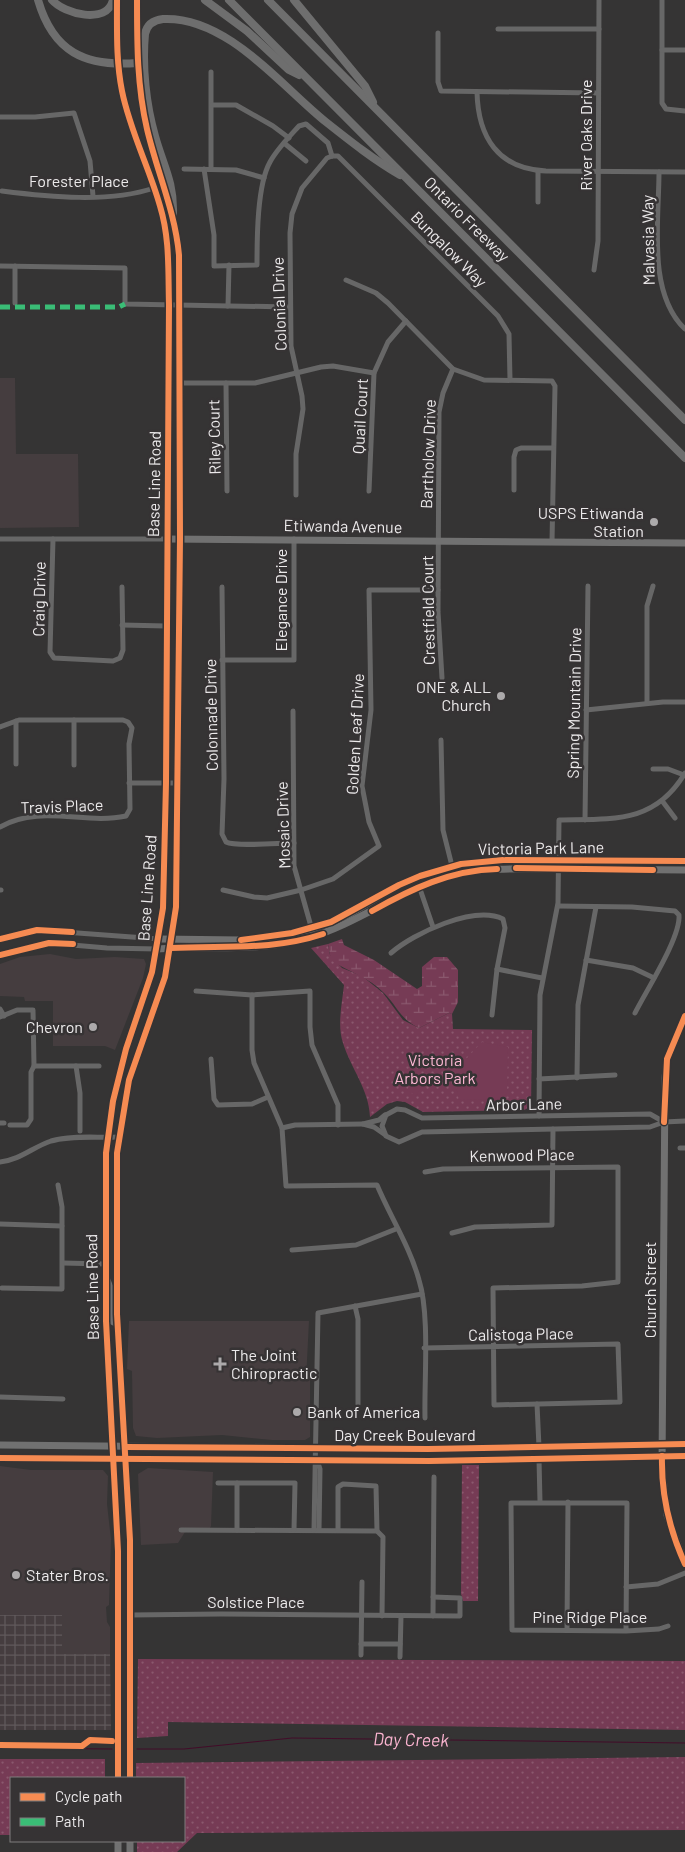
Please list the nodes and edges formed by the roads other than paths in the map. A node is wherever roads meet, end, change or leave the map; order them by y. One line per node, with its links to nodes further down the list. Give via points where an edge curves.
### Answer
1 (38, 0): 18 (highway, via 48,27 64,46 78,56)
2 (52, 0): 3 (highway, via 66,10 97,15 108,10)
3 (113, 0)
4 (118, 0): 18 (main road, Base Line Road)
5 (137, 0): 17 (main road, Base Line Road)
6 (206, 0): 20 (highway, via 247,31 289,70)
7 (229, 0): 20 (highway, Ontario Freeway)
8 (268, 0): 24 (highway, Ontario Freeway)
9 (294, 0): 24 (highway, via 365,86)
10 (599, 0): 13 (street, River Oaks Drive)
11 (662, 0): 15 (street)
12 (498, 29): 13 (street)
13 (598, 29): 22 (street, River Oaks Drive)
14 (438, 33): 21 (street, via 438,82 441,91)
15 (662, 50): 16 (street); 25 (street, via 662,103 664,108)
16 (685, 50)
17 (137, 63): 18 (highway); 44 (main road, Base Line Road, via 148,132)
18 (118, 64): 40 (main road, Base Line Road, via 127,112)
19 (212, 72): 23 (street)
20 (305, 77): 39 (highway, Ontario Freeway)
21 (477, 92): 22 (street); 34 (street, via 480,122 490,143 510,162)
22 (598, 93): 35 (street, River Oaks Drive)
23 (212, 105): 27 (street, via 236,105); 33 (street)
24 (374, 107): 63 (highway, Ontario Freeway)
25 (685, 111)
26 (0, 117): 42 (street, via 74,112 92,170)
27 (289, 138): 28 (street); 29 (street, via 299,126 306,124 328,143)
28 (284, 143): 30 (street); 38 (street)
29 (332, 156): 54 (street, Colonial Drive, via 308,180 296,200 290,233); 60 (street, Bungalow Way, via 338,156 498,316 509,334)
30 (306, 162)
31 (184, 169): 32 (street)
32 (204, 169): 33 (street); 45 (street, via 214,235 214,266)
33 (212, 169): 38 (street, via 236,170)
34 (538, 171): 35 (street); 43 (street)
35 (598, 172): 36 (street); 48 (street, River Oaks Drive, via 598,241)
36 (660, 172): 37 (street); 56 (street, Malvasia Way, via 660,285 668,308)
37 (685, 172)
38 (264, 178): 45 (street, via 257,266)
39 (409, 180): 44 (highway, via 380,164 331,126 230,40 196,23 161,19 151,22 146,32 147,94 154,134 174,193); 65 (highway, Ontario Freeway)
40 (154, 188): 42 (street, Forester Place, via 128,195); 51 (main road, Base Line Road, via 167,242)
41 (2, 191): 42 (street, Forester Place)
42 (93, 196)
43 (538, 202)
44 (173, 213): 52 (main road, Base Line Road, via 179,255)
45 (229, 265): 53 (street)
46 (0, 266): 47 (street)
47 (16, 266): 50 (street); 51 (street, via 125,268 125,304)
48 (594, 270)
49 (346, 280): 55 (street, via 376,293)
50 (16, 303)
51 (169, 304): 52 (street); 72 (main road, Base Line Road)
52 (179, 305): 53 (street); 61 (main road, Base Line Road)
53 (228, 306): 54 (street)
54 (290, 307): 58 (street, Colonial Drive, via 291,346)
55 (406, 321): 57 (street); 59 (street, Quail Court, via 388,342)
56 (685, 330)
57 (453, 369): 60 (street, via 484,380); 75 (street, Bartholow Drive, via 443,393 440,412)
58 (297, 373): 59 (street, via 333,366); 62 (street, via 261,382); 69 (street, Colonial Drive, via 303,409 296,454)
59 (374, 373): 68 (street, Quail Court)
60 (510, 380): 64 (street, via 552,381)
61 (179, 383): 62 (street); 73 (main road, Base Line Road)
62 (226, 383): 66 (street, Riley Court)
63 (685, 420)
64 (553, 448): 67 (street, via 516,450); 76 (street)
65 (685, 458)
66 (227, 490)
67 (514, 490)
68 (370, 491)
69 (296, 495)
70 (0, 539): 71 (street, Etiwanda Avenue)
71 (53, 539): 72 (street, Etiwanda Avenue); 83 (street, Craig Drive, via 50,652 54,658 113,661 120,658 123,650)
72 (167, 539): 73 (main road, Etiwanda Avenue); 84 (main road, Base Line Road)
73 (180, 539): 74 (main road, Etiwanda Avenue); 101 (main road, Base Line Road)
74 (294, 539): 75 (main road, Etiwanda Avenue); 85 (street, Elegance Drive, via 294,660)
75 (438, 541): 76 (main road, Etiwanda Avenue); 82 (street, Crestfield Court)
76 (552, 542): 77 (main road, Etiwanda Avenue)
77 (685, 543)
78 (588, 586): 89 (street, Spring Mountain Drive)
79 (653, 586): 88 (street, via 647,606)
80 (122, 587): 83 (street)
81 (222, 587): 85 (street, Colonnade Drive)
82 (438, 590): 86 (street, Crestfield Court); 114 (street, Golden Leaf Drive, via 368,590 372,710 362,786 369,822 379,846 333,879)
83 (122, 625): 84 (street)
84 (166, 626): 100 (main road, Base Line Road)
85 (222, 660): 106 (street, Colonnade Drive, via 222,834 226,842 233,845)
86 (442, 678)
87 (685, 702): 88 (street)
88 (647, 703): 89 (street)
89 (586, 710): 104 (street, Spring Mountain Drive)
90 (293, 711): 106 (street, Mosaic Drive)
91 (74, 720): 92 (street); 96 (street); 99 (street, via 128,722 132,728)
92 (16, 721): 93 (street); 95 (street)
93 (0, 727)
94 (440, 740): 109 (street, via 443,830)
95 (16, 764)
96 (74, 765)
97 (653, 769): 98 (street)
98 (684, 774): 102 (street)
99 (129, 783): 100 (street); 105 (street, Travis Place, via 130,809 126,816 39,816 13,820)
100 (166, 783): 101 (street); 120 (main road, Base Line Road, via 164,889)
101 (177, 783): 121 (main road, Base Line Road, via 178,886)
102 (663, 802): 103 (street); 104 (street, via 640,814 620,819)
103 (675, 818)
104 (585, 820): 107 (street, via 560,820)
105 (0, 827)
106 (294, 843): 114 (street, Mosaic Drive, via 294,866)
107 (559, 860): 108 (main road, Victoria Park Lane); 109 (main road, Victoria Park Lane, via 503,860); 110 (street)
108 (685, 860)
109 (452, 866): 118 (main road, Victoria Park Lane, via 399,885 348,915)
110 (559, 869): 111 (main road, Victoria Park Lane); 112 (main road, Victoria Park Lane, via 491,869); 115 (street)
111 (685, 870)
112 (419, 886): 117 (street); 119 (main road, Victoria Park Lane, via 343,926)
113 (223, 890): 114 (street, via 254,898)
114 (300, 890): 118 (street, Mosaic Drive)
115 (558, 906): 116 (street); 129 (street)
116 (596, 907): 127 (street); 130 (street, via 669,910 679,915 677,930)
117 (432, 927): 125 (street); 128 (street, via 470,917 499,917 505,921)
118 (312, 928): 119 (street, Mosaic Drive); 121 (main road, Victoria Park Lane, via 257,938)
119 (314, 936): 123 (main road, Victoria Park Lane, via 284,944 251,947)
120 (159, 939): 121 (main road, Victoria Park Lane); 122 (street, Victoria Park Lane, via 37,930); 124 (main road, Base Line Road)
121 (173, 939): 123 (main road, Base Line Road)
122 (0, 940)
123 (171, 948): 124 (main road, Victoria Park Lane); 158 (main road, Base Line Road, via 160,996 131,1072)
124 (157, 949): 126 (street, Victoria Park Lane, via 49,943); 159 (main road, Base Line Road, via 122,1065)
125 (391, 953)
126 (0, 955)
127 (586, 960): 130 (street, via 633,968); 144 (street, via 578,1005)
128 (497, 969): 129 (street); 135 (street)
129 (542, 978): 145 (street)
130 (654, 978): 134 (street)
131 (196, 991): 132 (street)
132 (252, 995): 146 (street, via 254,1063); 153 (street, via 310,991 312,1045 338,1106)
133 (0, 1009): 136 (street)
134 (635, 1013)
135 (492, 1015)
136 (2, 1016): 138 (street); 140 (street, via 17,1010 33,1010)
137 (685, 1016): 150 (main road, Church Street, via 667,1059)
138 (0, 1021)
139 (211, 1059): 146 (street, via 214,1099 218,1105 252,1104)
140 (34, 1066): 141 (street); 151 (street, via 31,1119 27,1124)
141 (76, 1066): 142 (street); 156 (street)
142 (99, 1066)
143 (615, 1075): 144 (street)
144 (577, 1078): 145 (street)
145 (539, 1079): 148 (street)
146 (268, 1097): 154 (street)
147 (386, 1115): 148 (street, Arbor Lane, via 401,1109 422,1118); 152 (street, Arbor Lane); 157 (street, via 382,1126)
148 (539, 1116): 150 (street, Arbor Lane, via 650,1114)
149 (685, 1121): 150 (street, Arbor Lane)
150 (664, 1122): 155 (street, Arbor Lane, via 652,1127); 183 (main road, Church Street)
151 (4, 1124)
152 (363, 1124): 153 (street, Arbor Lane); 157 (street, Arbor Lane)
153 (338, 1125): 154 (street, Arbor Lane)
154 (282, 1128): 166 (street, via 286,1186 377,1185)
155 (553, 1129): 157 (street, Arbor Lane, via 422,1132 402,1142 392,1141); 161 (street)
156 (80, 1131)
157 (386, 1136)
158 (118, 1137): 159 (street); 175 (main road, Base Line Road)
159 (107, 1138): 160 (street, via 60,1139 41,1145 24,1156); 170 (main road, Base Line Road)
160 (0, 1162)
161 (552, 1167): 162 (street, Kenwood Place); 167 (street, via 552,1225 475,1227); 176 (street, Kenwood Place, via 618,1167 618,1282 493,1288)
162 (425, 1172)
163 (58, 1185): 165 (street)
164 (0, 1224): 165 (street)
165 (62, 1226): 169 (street)
166 (396, 1229): 168 (street, via 356,1244); 173 (street, via 411,1258)
167 (452, 1233)
168 (292, 1250)
169 (63, 1263): 170 (street); 172 (street, via 62,1289)
170 (105, 1264): 171 (main road, Base Line Road)
171 (105, 1275): 175 (main road, via 111,1290 112,1321); 186 (main road, Base Line Road)
172 (2, 1288)
173 (422, 1294): 174 (street); 177 (street)
174 (355, 1306): 180 (street, via 358,1319); 189 (street, via 318,1313)
175 (118, 1324): 187 (main road, Base Line Road)
176 (494, 1347): 177 (street, Calistoga Place); 181 (street, via 494,1405); 181 (street, Calistoga Place, via 618,1344 620,1402)
177 (424, 1348): 182 (street)
178 (0, 1397): 179 (street)
179 (63, 1399)
180 (358, 1404)
181 (537, 1404): 188 (street)
182 (425, 1418)
183 (663, 1444): 184 (main road, Day Creek Boulevard); 188 (main road, Day Creek Boulevard); 190 (main road, Church Street)
184 (685, 1444)
185 (0, 1445): 186 (main road, Day Creek Boulevard)
186 (113, 1446): 187 (main road, Day Creek Boulevard); 193 (main road, Base Line Road)
187 (126, 1446): 189 (main road, Day Creek Boulevard); 196 (main road, Base Line Road)
188 (539, 1447): 189 (main road, Day Creek Boulevard)
189 (317, 1448): 194 (street)
190 (662, 1456): 191 (main road, Day Creek Boulevard); 195 (main road, Day Creek Boulevard); 208 (main road, Church Street, via 667,1515)
191 (685, 1456)
192 (0, 1458): 193 (main road, Day Creek Boulevard)
193 (114, 1459): 196 (main road, Day Creek Boulevard); 225 (main road, Base Line Road, via 118,1551)
194 (317, 1459): 195 (main road, Day Creek Boulevard); 196 (main road, Day Creek Boulevard); 205 (street)
195 (539, 1459): 200 (street)
196 (127, 1460): 214 (main road, Base Line Road)
197 (434, 1477): 212 (street)
198 (218, 1483): 199 (street)
199 (237, 1483): 203 (street); 204 (street, via 295,1483)
200 (540, 1502): 201 (street); 219 (street, Pine Ridge Place, via 511,1503 512,1630)
201 (568, 1502): 211 (street, via 627,1503); 219 (street)
202 (181, 1530): 203 (street)
203 (237, 1530): 204 (street)
204 (294, 1530): 205 (street)
205 (316, 1530): 206 (street)
206 (338, 1530): 207 (street); 207 (street, via 338,1487 343,1484 376,1486)
207 (377, 1530): 215 (street, via 383,1538)
208 (685, 1564)
209 (685, 1573): 211 (street, via 658,1584)
210 (362, 1582): 213 (street)
211 (626, 1587): 220 (street)
212 (433, 1597): 217 (street); 217 (street, Solstice Place, via 460,1598 460,1616)
213 (361, 1615): 214 (street, Solstice Place); 215 (street, Solstice Place); 221 (street)
214 (130, 1616): 226 (main road, Base Line Road)
215 (382, 1616): 216 (street, Solstice Place)
216 (401, 1616): 217 (street, Solstice Place); 222 (street)
217 (433, 1616)
218 (668, 1626): 220 (street, Pine Ridge Place)
219 (567, 1630): 220 (street, Pine Ridge Place)
220 (626, 1631)
221 (361, 1644): 222 (street); 223 (street)
222 (400, 1644): 224 (street)
223 (361, 1655)
224 (400, 1657)
225 (118, 1777)
226 (130, 1777)

